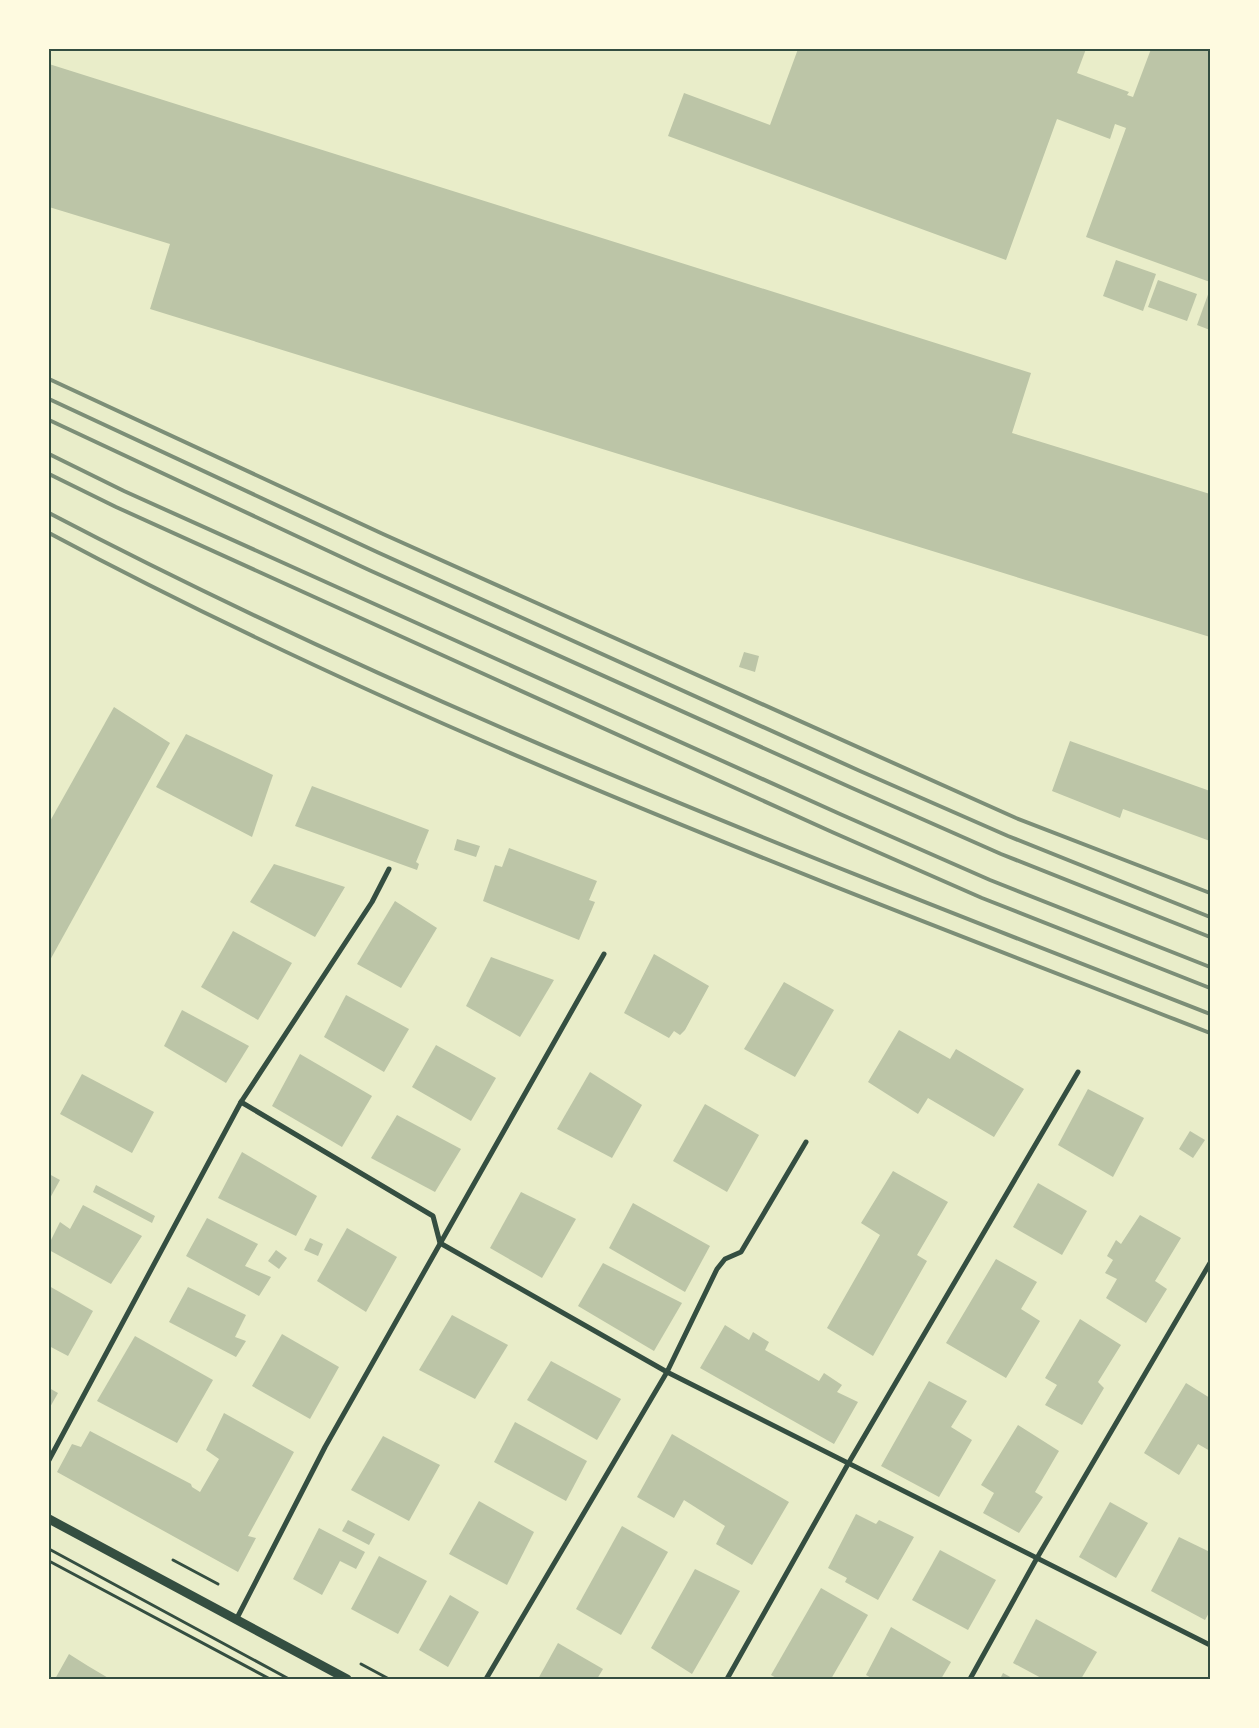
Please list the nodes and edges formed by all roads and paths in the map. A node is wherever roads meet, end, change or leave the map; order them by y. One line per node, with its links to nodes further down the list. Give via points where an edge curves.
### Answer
1 (389, 869): 4 (street, via 372,902)
2 (604, 954): 6 (street)
3 (1078, 1072): 10 (street)
4 (241, 1102): 6 (street, via 433,1216); 9 (street)
5 (806, 1142): 8 (street, via 741,1252 725,1259 717,1269)
6 (440, 1243): 8 (street); 15 (street, via 325,1447)
7 (1210, 1263): 13 (street)
8 (668, 1372): 10 (street); 20 (street)
9 (49, 1460)
10 (848, 1464): 13 (street); 21 (street)
11 (49, 1519): 15 (street)
12 (49, 1549): 18 (path)
13 (1037, 1558): 16 (street); 22 (street)
14 (49, 1561): 17 (path)
15 (236, 1620): 19 (street)
16 (1210, 1645)
17 (270, 1679)
18 (289, 1679)
19 (347, 1679)
20 (486, 1679)
21 (727, 1679)
22 (970, 1679)

